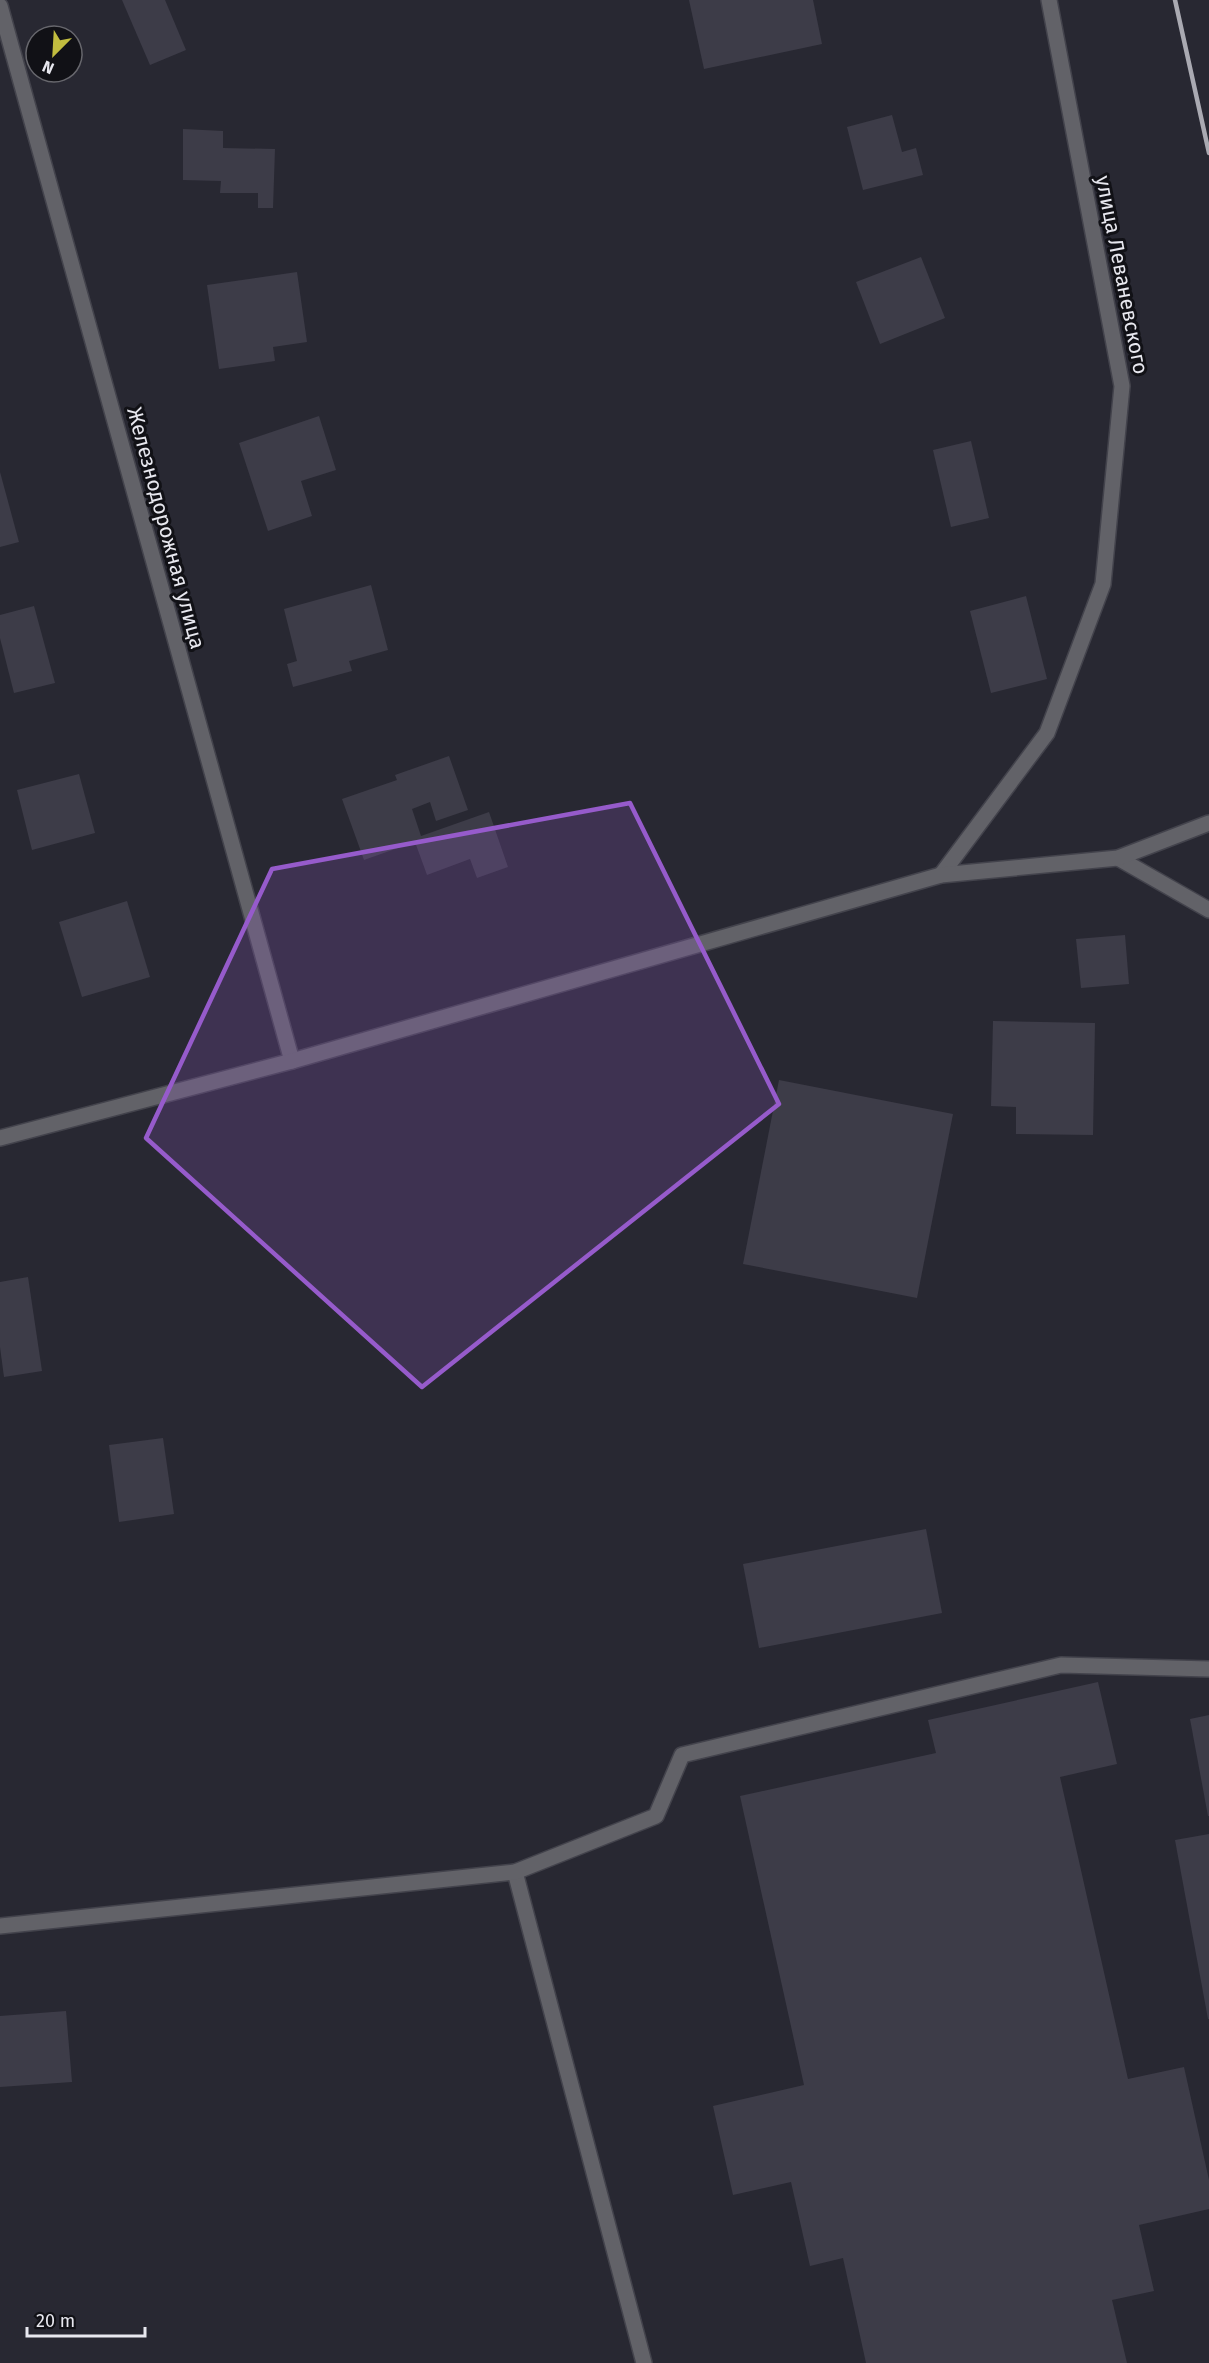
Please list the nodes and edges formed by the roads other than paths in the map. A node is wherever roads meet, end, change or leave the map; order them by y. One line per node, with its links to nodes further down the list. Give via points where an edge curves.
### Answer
1 (1049, 0): 5 (street, улица Леваневского, via 1122,386 1103,584 1047,733)
2 (0, 6): 7 (street, Железнодорожная улица)
3 (1209, 823): 4 (street)
4 (1118, 858): 5 (street); 6 (street)
5 (941, 875): 7 (street)
6 (1209, 910)
7 (292, 1061): 8 (street)
8 (0, 1138)
9 (1209, 1669): 10 (street, via 1061,1665 682,1755 656,1816)
10 (515, 1872): 11 (street); 12 (street)
11 (0, 1926)
12 (644, 2363)

